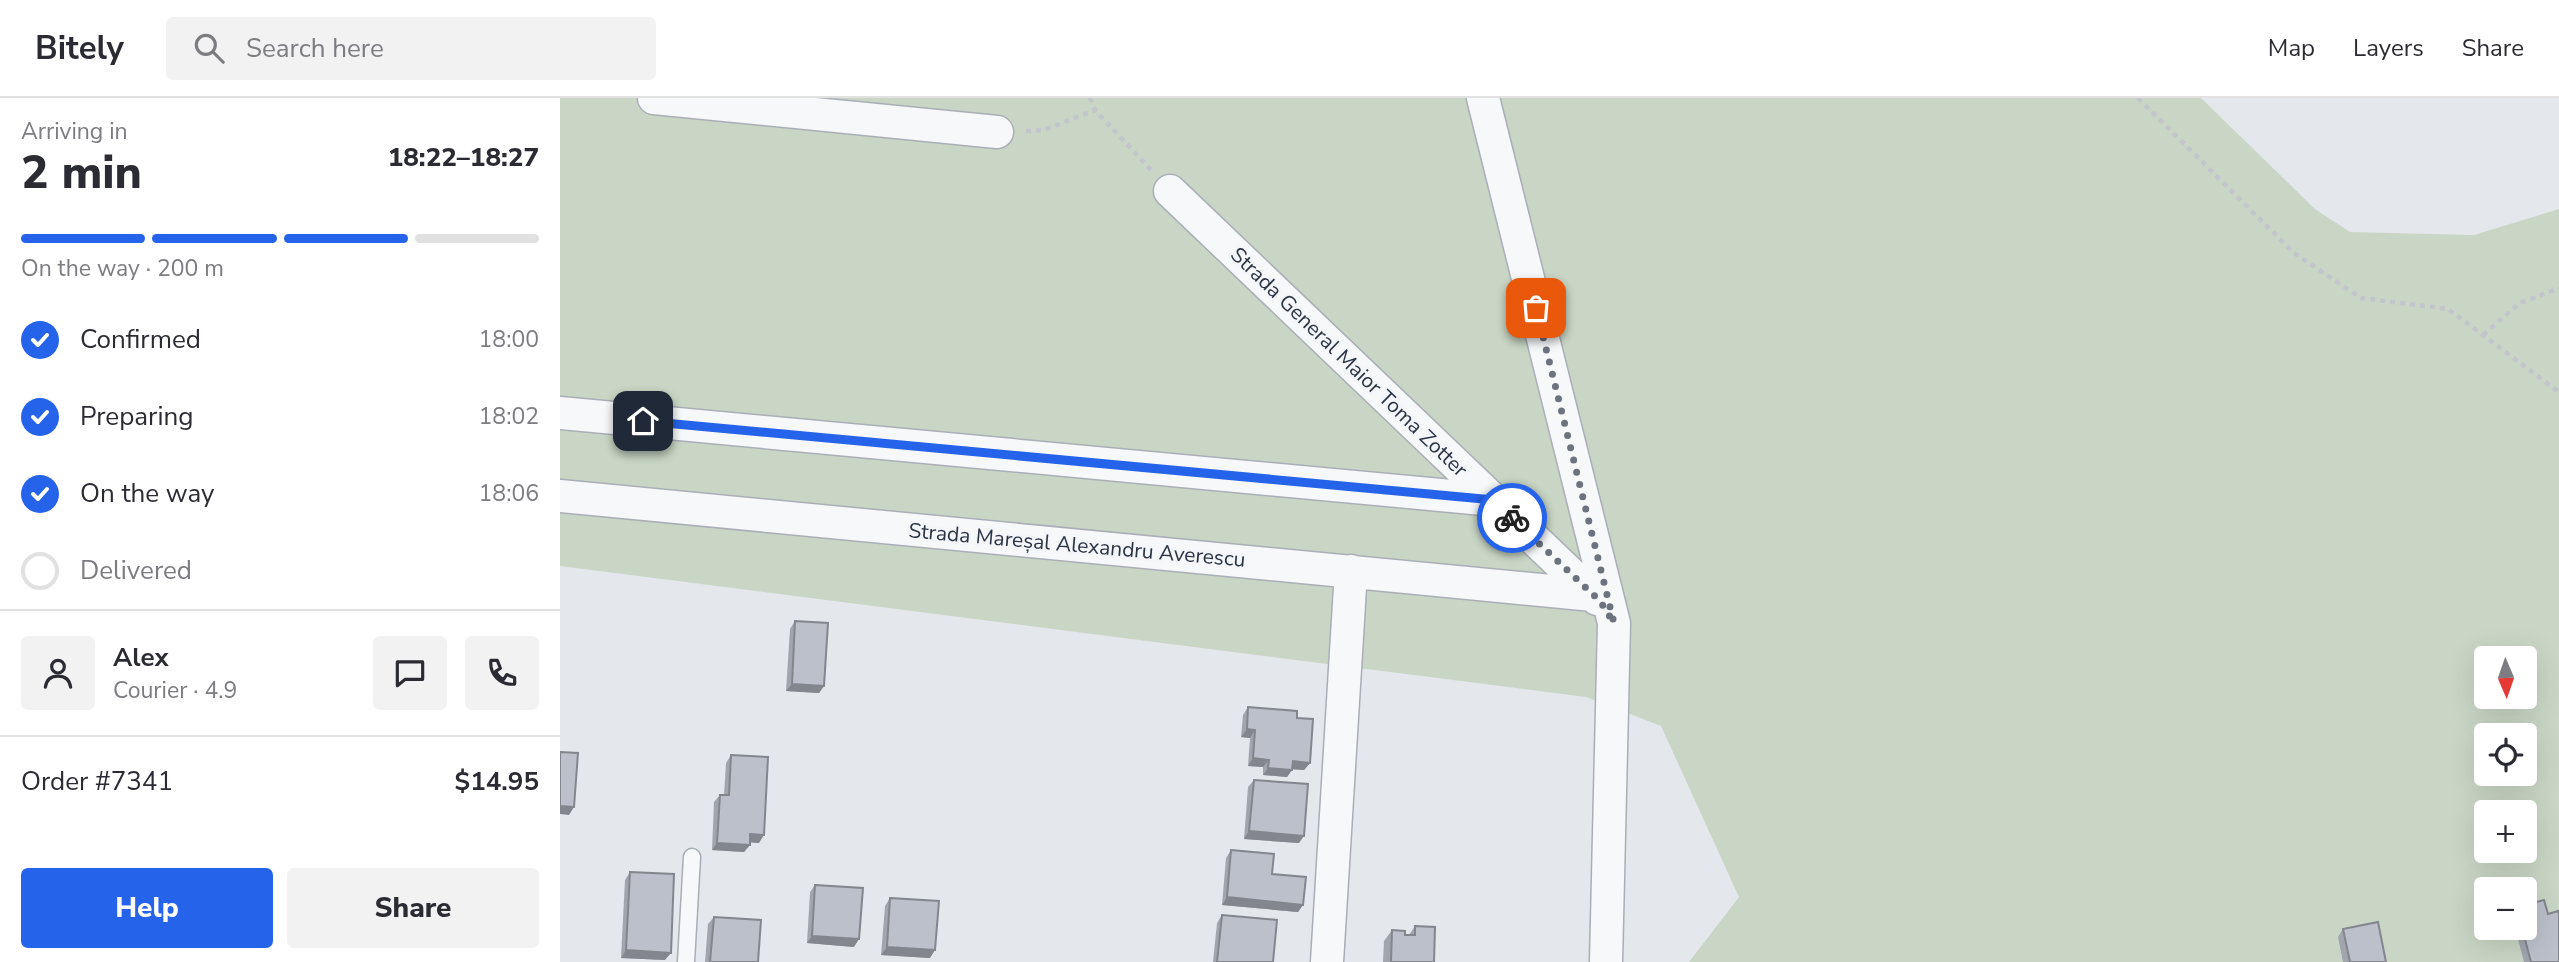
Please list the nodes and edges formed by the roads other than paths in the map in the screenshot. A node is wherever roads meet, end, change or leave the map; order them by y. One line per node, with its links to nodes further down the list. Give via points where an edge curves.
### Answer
1 (654, 98): 3 (street)
2 (1483, 98): 10 (street)
3 (997, 132)
4 (1170, 191): 7 (street, Strada General Maior Toma Zotter)
5 (560, 413): 7 (street)
6 (560, 496): 8 (street, Strada Mareșal Alexandru Averescu)
7 (1494, 500): 9 (street, Strada General Maior Toma Zotter)
8 (1351, 571): 9 (street, Strada Mareșal Alexandru Averescu); 13 (street)
9 (1593, 595): 10 (street, Strada General Maior Toma Zotter)
10 (1614, 623): 14 (street)
11 (692, 857): 12 (lane)
12 (686, 962)
13 (1327, 962)
14 (1606, 962)

